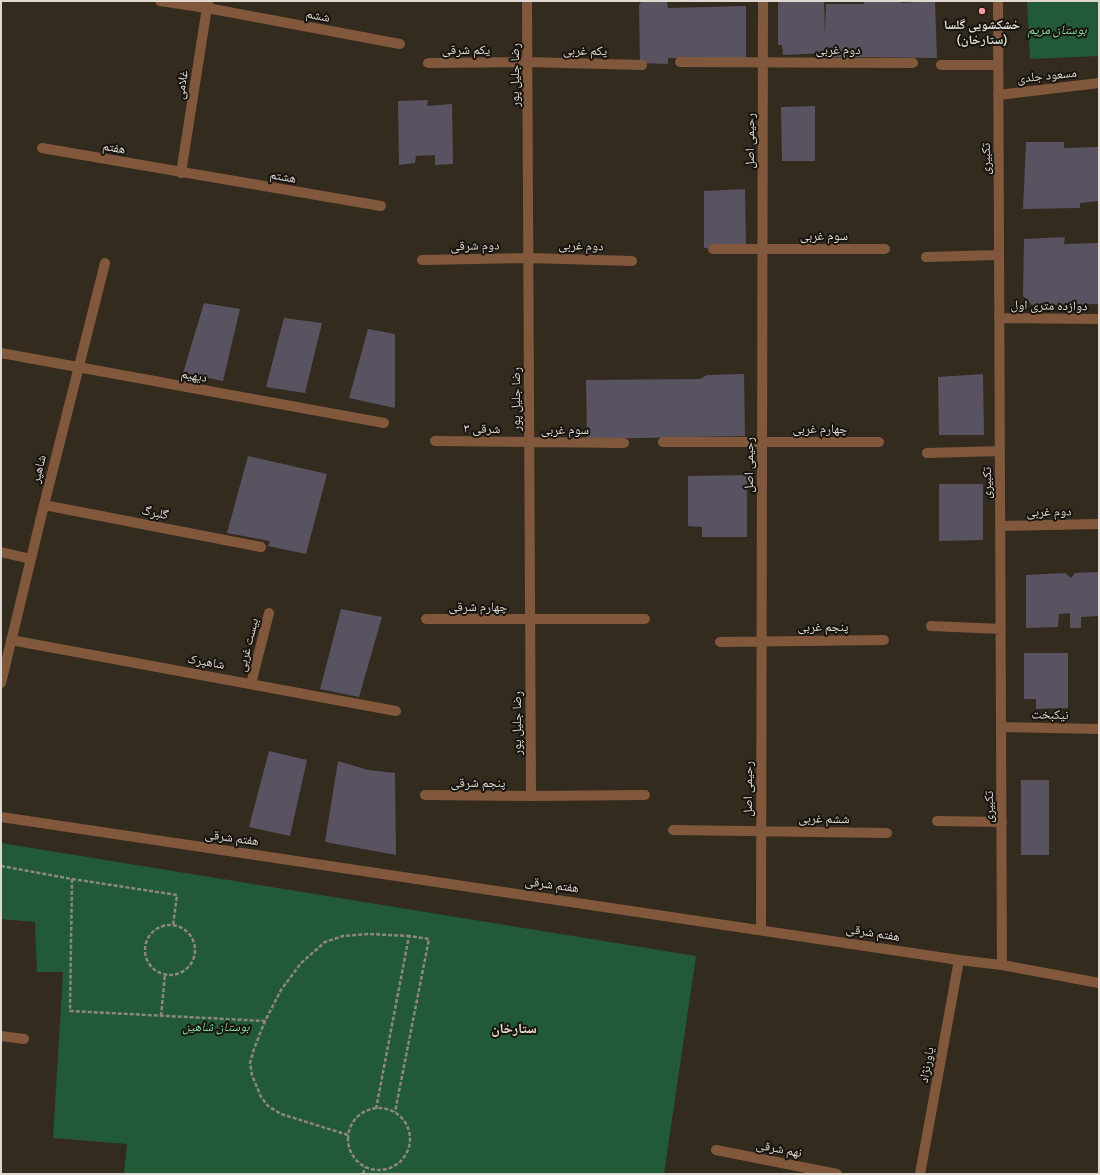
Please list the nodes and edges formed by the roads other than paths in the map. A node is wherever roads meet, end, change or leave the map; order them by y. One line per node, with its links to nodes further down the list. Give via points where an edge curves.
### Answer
1 (160, 1): 5 (street, ششم)
2 (527, 1): 7 (street, رضا جلیل پور)
3 (763, 1): 10 (street, رحیمی اصل)
4 (998, 1): 14 (street, تکبیری)
5 (208, 5): 6 (street, ششم); 18 (street, غلامی)
6 (400, 44)
7 (527, 62): 9 (street, یکم شرقی); 12 (street, یکم غربی); 25 (street, رضا جلیل پور)
8 (680, 62): 10 (street)
9 (428, 63)
10 (763, 63): 11 (street, دوم غربی); 20 (street, رحیمی اصل)
11 (913, 63)
12 (642, 65)
13 (941, 65): 14 (street)
14 (998, 65): 16 (street, تکبیری)
15 (1099, 84): 16 (street, مسعود جلدی)
16 (998, 95): 23 (street, تکبیری)
17 (42, 148): 18 (street, هفتم)
18 (181, 172): 19 (street, هشتم)
19 (381, 206)
20 (763, 248): 21 (street, سوم غربی); 22 (street, سوم غربی); 36 (street, رحیمی اصل)
21 (713, 249)
22 (885, 249)
23 (999, 255): 24 (street); 29 (street, تکبیری)
24 (926, 257)
25 (528, 258): 26 (street, دوم شرقی); 27 (street, دوم غربی); 38 (street, رضا جلیل پور)
26 (422, 260)
27 (632, 261)
28 (105, 263): 32 (street, شاهپر)
29 (999, 318): 30 (street, دوازده متری اول); 40 (street, تکبیری)
30 (1099, 319)
31 (1, 353): 32 (street, دیهیم)
32 (78, 368): 33 (street, دیهیم); 42 (street, شاهپر)
33 (384, 422)
34 (435, 441): 38 (street, ۳ شرقی)
35 (663, 442): 36 (street)
36 (762, 442): 37 (street, چهارم غربی); 55 (street, رحیمی اصل)
37 (879, 442)
38 (529, 443): 39 (street, سوم غربی); 51 (street, رضا جلیل پور)
39 (624, 443)
40 (1000, 451): 41 (street); 44 (street, تکبیری)
41 (927, 453)
42 (44, 505): 45 (street, گلبرگ); 47 (street, شاهپر)
43 (1099, 524): 44 (street, دوم غربی)
44 (1000, 526): 53 (street, تکبیری)
45 (260, 547)
46 (1, 552): 47 (street)
47 (31, 559): 54 (street, شاهپر)
48 (269, 612): 59 (street, بیست غربی)
49 (426, 619): 51 (street, چهارم شرقی)
50 (645, 619): 51 (street)
51 (530, 620): 65 (street, رضا جلیل پور)
52 (931, 626): 53 (street)
53 (1001, 629): 61 (street, تکبیری)
54 (11, 640): 58 (street, شاهپر); 59 (street, شاهپرک)
55 (761, 640): 56 (street, پنجم غربی); 57 (street); 70 (street, رحیمی اصل)
56 (884, 640)
57 (720, 642)
58 (1, 683)
59 (251, 684): 60 (street, شاهپرک)
60 (396, 711)
61 (1001, 727): 62 (street, نیکبخت); 68 (street, تکبیری)
62 (1099, 729)
63 (645, 795): 65 (street)
64 (425, 796): 65 (street, پنجم شرقی)
65 (531, 796)
66 (1, 817): 72 (street, هفتم شرقی)
67 (937, 821): 68 (street)
68 (1002, 822): 74 (street, تکبیری)
69 (673, 830): 70 (street, ششم غربی)
70 (761, 831): 71 (street, ششم غربی); 72 (street, رحیمی اصل)
71 (887, 833)
72 (760, 929): 73 (street, هفتم شرقی)
73 (959, 960): 74 (street, هفتم شرقی); 80 (street, یاورنژاد)
74 (1002, 965): 75 (street, هفتم شرقی)
75 (1099, 983)
76 (1, 1036): 77 (street)
77 (24, 1039)
78 (716, 1150): 79 (street, نهم شرقی)
79 (837, 1174)
80 (920, 1174)

